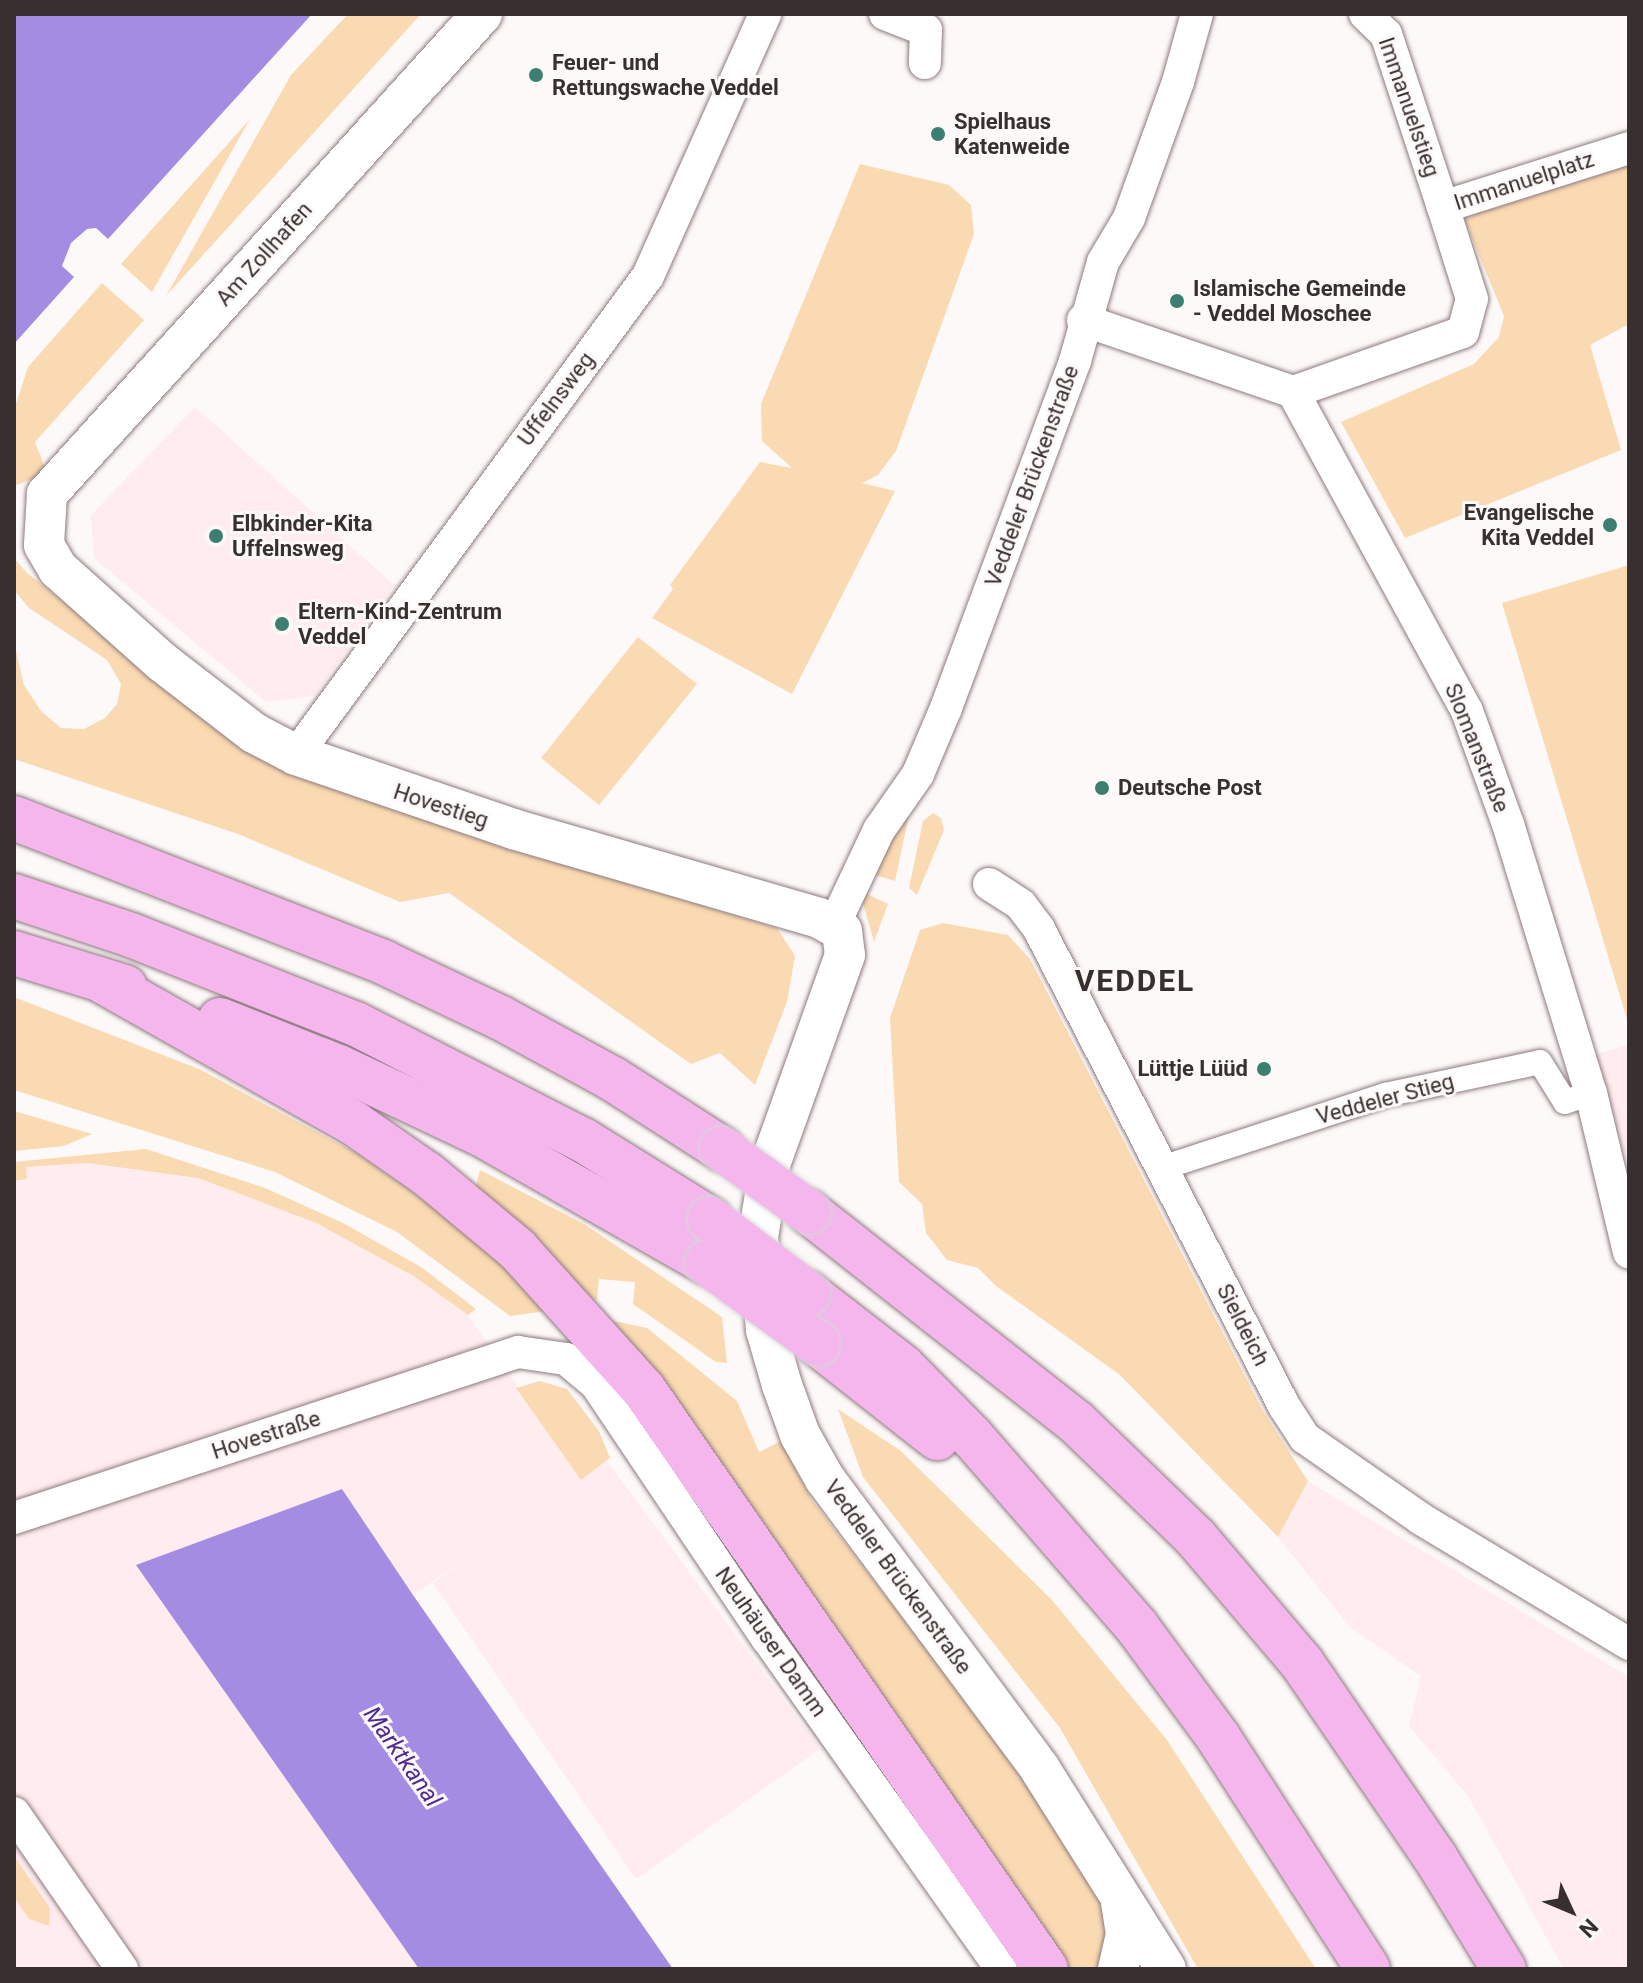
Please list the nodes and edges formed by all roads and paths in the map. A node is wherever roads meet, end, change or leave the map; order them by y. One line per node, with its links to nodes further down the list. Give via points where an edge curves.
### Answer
1 (482, 14): 11 (street, Am Zollhafen)
2 (765, 14): 12 (street, Uffelnsweg, via 648,276)
3 (885, 14): 6 (street, via 926,30)
4 (1197, 14): 9 (street, Veddeler Brückenstraße, via 1186,62 1129,218 1103,262)
5 (1365, 14): 8 (street, Immanuelstieg, via 1386,34)
6 (925, 63)
7 (1629, 148): 8 (street, Immanuelplatz)
8 (1443, 207): 10 (street, Immanuelplatz, via 1472,299 1472,317 1463,332)
9 (1083, 320): 10 (street); 16 (street, Veddeler Brückenstraße, via 1075,361 946,708 918,774 879,830)
10 (1293, 392): 19 (street, Slomanstraße, via 1467,711)
11 (47, 494): 12 (street, Hovestieg, via 44,545 58,569 162,662 254,733)
12 (296, 755): 16 (street, Hovestieg, via 499,824)
13 (14, 818): 34 (highway, bridge, via 385,963 501,1018 613,1079 809,1212 1076,1422 1196,1538 1302,1663 1435,1857)
14 (989, 884): 20 (street, Sieldeich, via 1032,916)
15 (14, 896): 23 (highway, bridge, via 131,935 356,1024 558,1126 710,1219 903,1367 972,1437)
16 (834, 925): 27 (street, Veddeler Brückenstraße, via 845,935 847,948 770,1164 758,1237 766,1330 782,1385 800,1435 832,1490 1040,1769)
17 (14, 953): 18 (highway)
18 (99, 979): 23 (highway, bridge, via 339,1067 483,1135 707,1263); 30 (highway, via 355,1124 427,1174 517,1249 644,1390)
19 (1591, 1093): 20 (street, Veddeler Stieg, via 1565,1102 1540,1062 1385,1095); 21 (street, Slomanstraße)
20 (1162, 1168): 25 (street, Sieldeich, via 1305,1438 1421,1519)
21 (1629, 1253)
22 (518, 1352): 24 (street, Hovestraße); 29 (street, Neuhäuser Damm, via 566,1359 596,1384)
23 (1032, 1509): 33 (highway, via 1137,1627 1218,1737)
24 (14, 1518)
25 (1629, 1644)
26 (14, 1813): 28 (street)
27 (1120, 1898): 31 (street, Veddeler Brückenstraße, via 1126,1934); 32 (street, Veddeler Brückenstraße)
28 (122, 1969)
29 (1001, 1969)
30 (1046, 1969)
31 (1118, 1969)
32 (1166, 1969)
33 (1368, 1969)
34 (1504, 1969)

